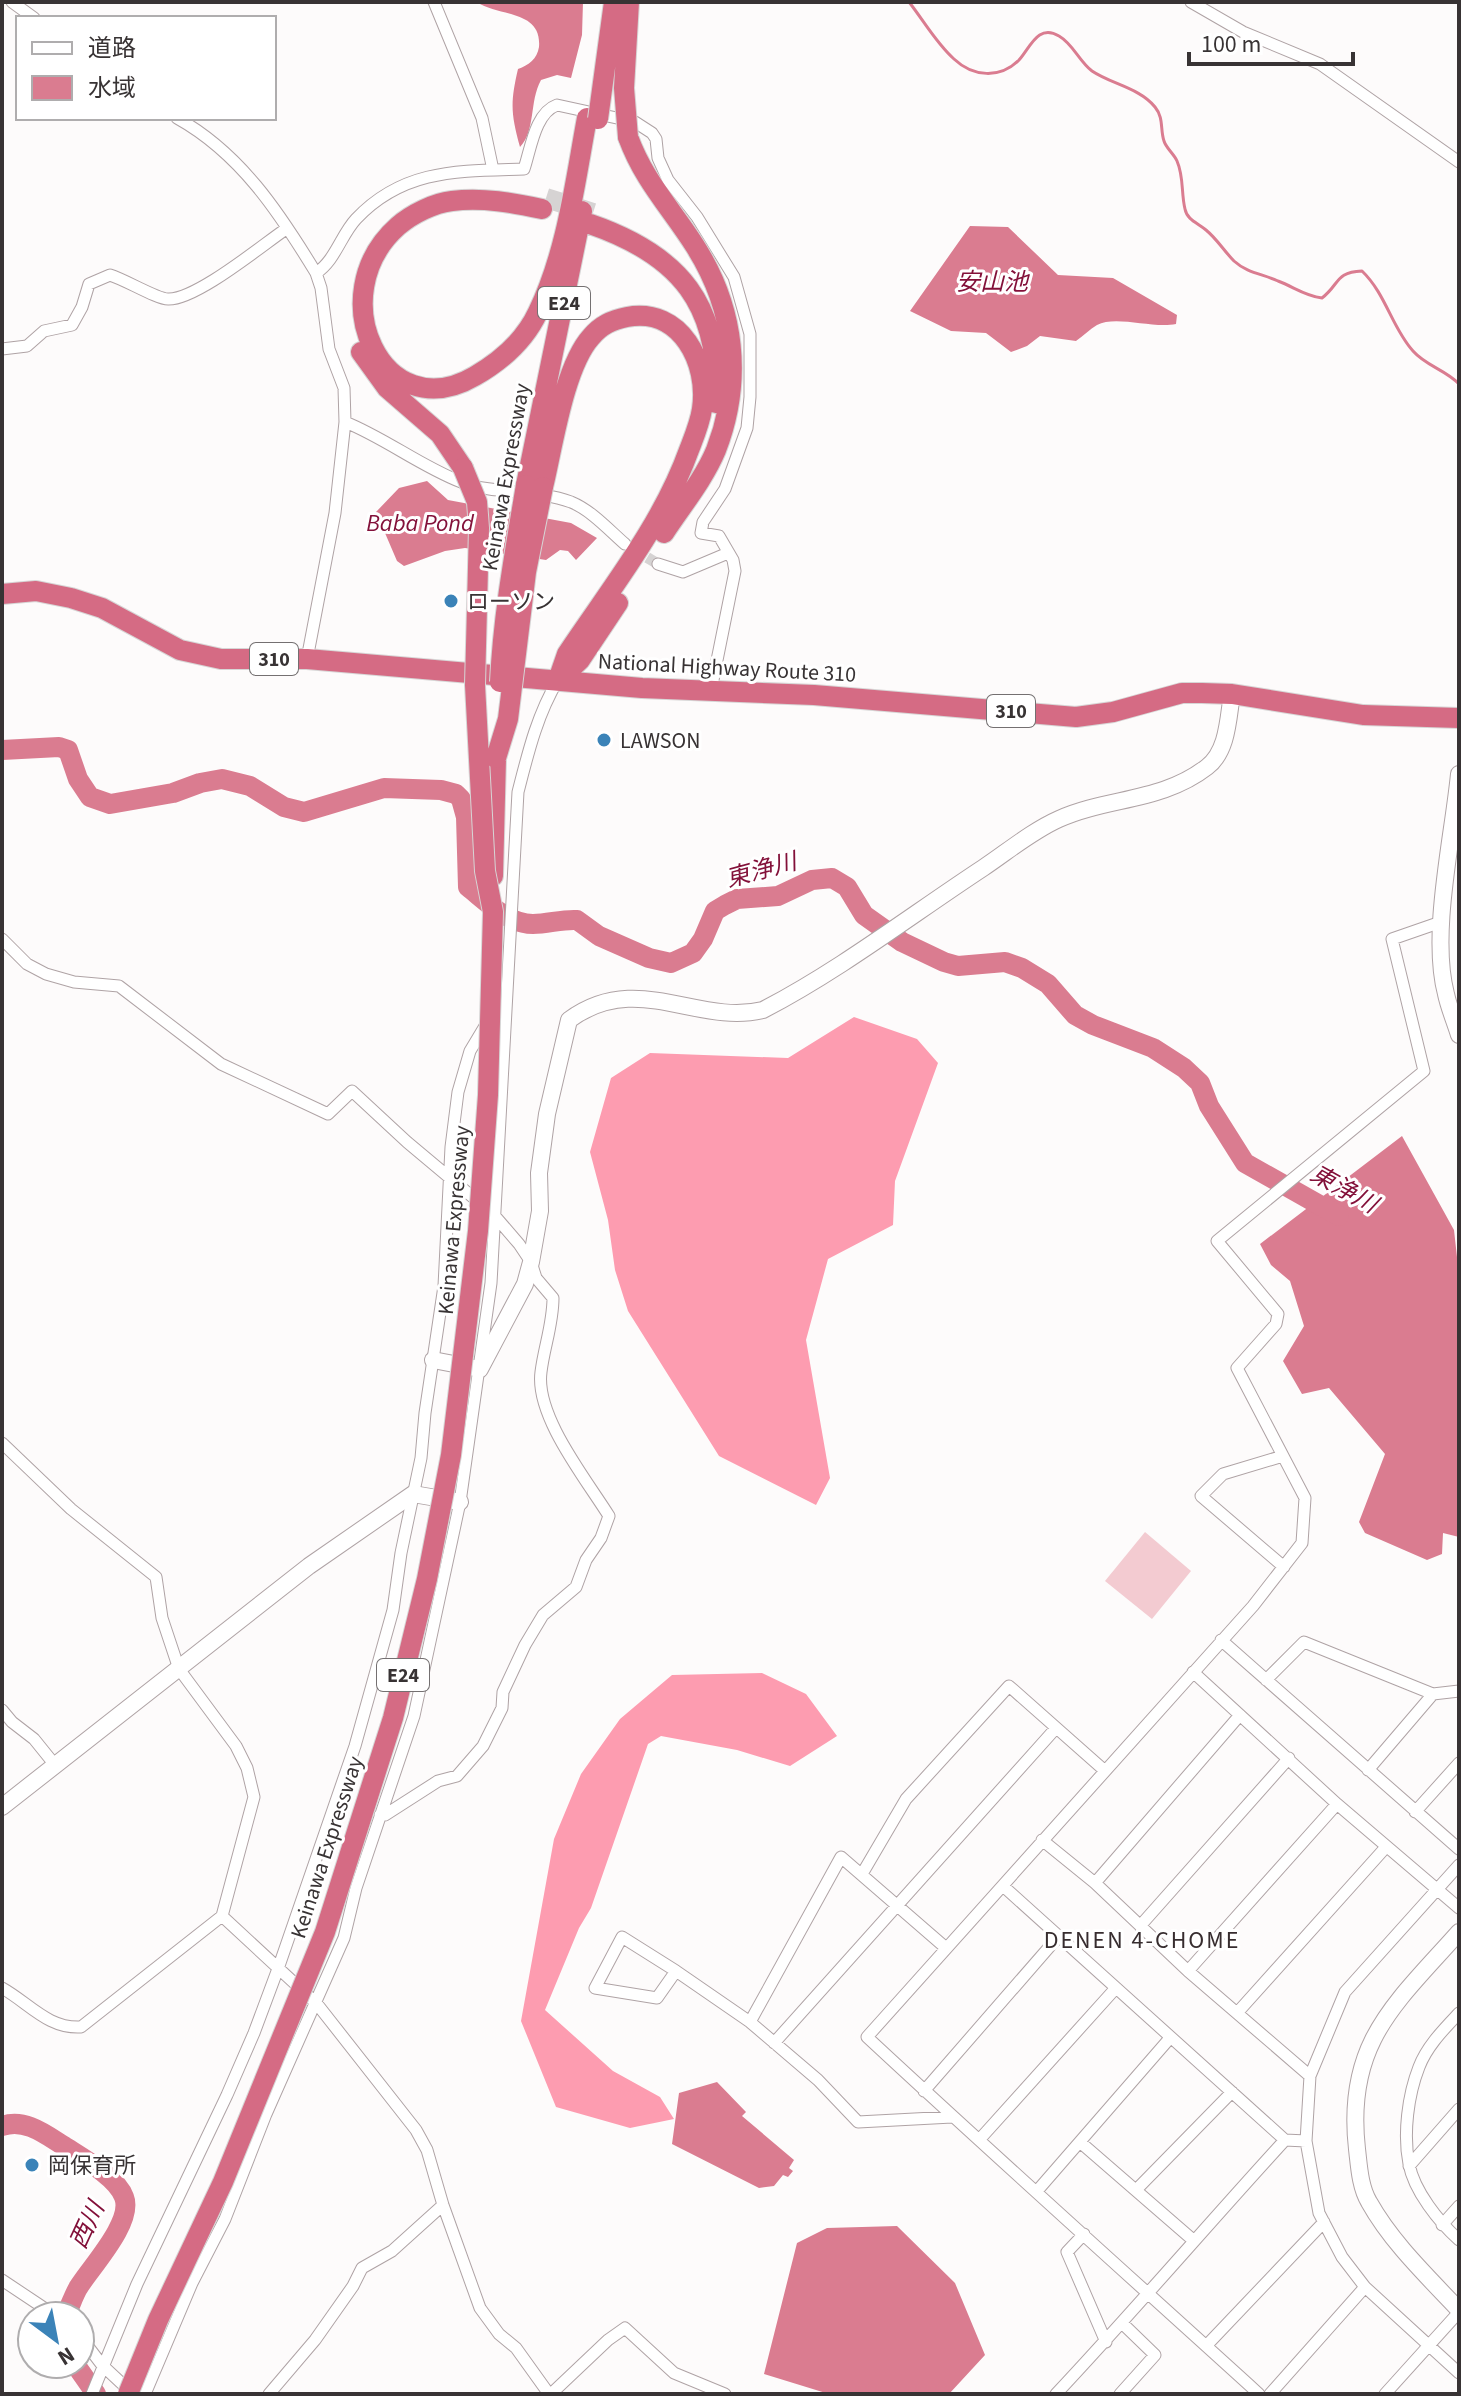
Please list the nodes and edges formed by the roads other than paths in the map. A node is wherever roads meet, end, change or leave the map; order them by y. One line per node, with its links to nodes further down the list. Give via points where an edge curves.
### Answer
1 (12, 2): 6 (street)
2 (434, 2): 10 (street, via 482,118)
3 (614, 2): 7 (highway, Keinawa Expressway / E24, bridge)
4 (629, 2): 14 (highway, bridge, via 624,88 628,137 638,164 717,284 732,340)
5 (1191, 2): 9 (street, via 1243,32 1320,64)
6 (31, 16)
7 (593, 119): 16 (highway, Keinawa Expressway / E24); 28 (highway, bridge, via 539,310 496,363 463,383 443,387 407,381 388,368 367,337 362,316 368,268 388,235 430,207 450,201 544,204 479,190 425,200 382,228 365,250 351,295 355,340 362,356 387,388 440,434 477,502 475,685 485,871)
8 (181, 120): 11 (street, via 245,170)
9 (1459, 162)
10 (493, 170): 12 (street, via 428,175 399,186 357,217); 19 (street, via 524,169 540,119 557,105 635,122 656,139 661,168 734,277 747,318 747,428 725,489 701,533 719,536)
11 (286, 229): 12 (street); 13 (street, via 208,285 177,298 159,298 110,275 89,284 72,325 44,331 27,346)
12 (316, 273): 15 (street, via 329,349 344,388)
13 (2, 349)
14 (731, 377): 17 (highway, via 706,300 691,276 646,237 592,218 667,263 705,315 714,344 716,410 703,448); 23 (highway, via 715,451 580,660)
15 (345, 422): 18 (street, via 462,482 572,503); 22 (street, via 335,513)
16 (534, 486): 17 (highway, via 579,352 602,325 647,316 686,338 701,380 702,409); 28 (highway, Keinawa Expressway / E24, bridge, via 508,719 496,758)
17 (664, 509): 23 (highway, via 567,654)
18 (625, 544)
19 (728, 553): 20 (street, via 683,572); 24 (street, via 735,571)
20 (658, 564)
21 (2, 594): 22 (highway, National Highway Route 310 / 310, via 36,591 71,598 102,608 180,650 221,659)
22 (307, 659): 23 (highway, National Highway Route 310 / 310)
23 (558, 680): 24 (highway, National Highway Route 310 / 310); 31 (street, via 529,746 518,792)
24 (711, 690): 25 (highway, National Highway Route 310 / 310, via 1076,717 1182,693)
25 (1232, 694): 26 (highway, National Highway Route 310 / 310, via 1363,715); 35 (street, via 1222,747 1208,767 1149,796 1060,818 763,1010 742,1015 635,999 605,1001 569,1020 547,1114)
26 (1459, 718)
27 (1459, 774): 29 (street)
28 (493, 912): 119 (highway, Keinawa Expressway / E24, bridge, via 488,1095 469,1314 451,1455 397,1702 308,1975)
29 (1441, 922): 32 (street, via 1445,993); 39 (street, via 1392,939 1424,1071 1217,1241 1278,1314 1276,1324 1237,1368)
30 (2, 939): 33 (street, via 27,964 46,974 119,986 221,1064 328,1114 352,1091)
31 (505, 1003): 33 (street, via 480,1032 461,1074); 34 (street)
32 (1459, 1035)
33 (451, 1177): 34 (street); 36 (street)
34 (495, 1216): 35 (street); 37 (street)
35 (531, 1262): 37 (street, via 525,1284); 60 (street, via 536,1278 553,1298 541,1373 548,1418 609,1516 576,1587 543,1615 525,1645 483,1746 457,1776 438,1781)
36 (433, 1360): 37 (street); 40 (street)
37 (480, 1369): 41 (street)
38 (2, 1443): 44 (street, via 71,1509 156,1577 162,1618)
39 (1283, 1456): 42 (street, via 1305,1498 1302,1543); 42 (street, via 1223,1474 1201,1496)
40 (413, 1494): 41 (street); 44 (street, via 347,1537); 76 (street, via 393,1610 355,1746)
41 (460, 1502): 60 (street, via 414,1716)
42 (1284, 1567): 43 (street)
43 (1221, 1640): 45 (street); 46 (street)
44 (179, 1669): 54 (street); 71 (street, via 236,1746 254,1797)
45 (1193, 1672): 50 (street); 55 (street)
46 (1266, 1680): 48 (street, via 1304,1642); 56 (street)
47 (1459, 1691): 48 (street)
48 (1433, 1694): 56 (street)
49 (2, 1710): 54 (street)
50 (1240, 1715): 52 (street); 66 (street)
51 (1056, 1728): 55 (street); 65 (street, via 1009,1686 906,1799); 69 (street)
52 (1289, 1758): 57 (street); 72 (street)
53 (1459, 1763): 59 (street)
54 (55, 1765): 58 (street)
55 (1104, 1770): 61 (street)
56 (1368, 1770): 59 (street)
57 (1337, 1804): 62 (street); 78 (street)
58 (2, 1807)
59 (1415, 1812): 63 (street)
60 (380, 1815): 81 (street, via 344,1938)
61 (1042, 1840): 66 (street); 67 (street)
62 (1386, 1847): 68 (street); 82 (street)
63 (1459, 1849)
64 (1459, 1865): 68 (street)
65 (862, 1874): 69 (street); 84 (street, via 841,1857)
66 (1095, 1883): 72 (street)
67 (1003, 1886): 74 (street); 75 (street)
68 (1438, 1889): 70 (street); 87 (street, via 1345,1992)
69 (897, 1905): 75 (street); 86 (street)
70 (1459, 1908)
71 (222, 1916): 76 (street); 79 (street, via 81,2027 64,2028)
72 (1140, 1926): 78 (street)
73 (1459, 1932): 110 (street, via 1386,2013 1358,2081 1354,2120 1367,2200 1395,2241)
74 (1058, 1937): 80 (street); 88 (street)
75 (946, 1948): 88 (street, via 867,2037)
76 (279, 1966): 81 (street); 116 (street, via 227,2095)
77 (676, 1971): 77 (street, via 657,1998 595,1988 622,1937); 84 (street)
78 (1188, 1971): 82 (street)
79 (2, 1988)
80 (1115, 1989): 85 (street); 92 (street)
81 (317, 2004): 99 (street, via 416,2130); 120 (street)
82 (1237, 2013): 87 (street)
83 (1459, 2013): 96 (street, via 1420,2065 1410,2096)
84 (750, 2022): 86 (street)
85 (1170, 2038): 89 (street); 95 (street)
86 (774, 2043): 91 (street, via 858,2122)
87 (1310, 2076): 94 (street)
88 (924, 2091): 91 (street)
89 (1232, 2092): 93 (street); 97 (street)
90 (1459, 2109): 96 (street)
91 (952, 2117): 92 (street)
92 (979, 2140): 98 (street)
93 (1285, 2140): 94 (street); 104 (street)
94 (1306, 2141): 101 (street)
95 (1080, 2142): 97 (street); 98 (street)
96 (1409, 2166): 102 (street)
97 (1136, 2190): 104 (street)
98 (1037, 2191): 103 (street)
99 (443, 2205): 121 (street, via 392,2251 362,2268 315,2340); 122 (street, via 480,2308)
100 (1459, 2206): 102 (street)
101 (1324, 2222): 107 (street); 113 (street)
102 (1442, 2225): 105 (street)
103 (1084, 2234): 108 (street); 112 (street, via 1067,2252)
104 (1193, 2240): 108 (street)
105 (1459, 2240)
106 (2, 2280): 109 (street)
107 (1365, 2287): 114 (street); 127 (street)
108 (1147, 2294): 111 (street); 113 (street)
109 (32, 2300)
110 (1459, 2311): 114 (street)
111 (1123, 2324): 112 (street); 125 (street, via 1155,2355)
112 (1106, 2342): 124 (street)
113 (1206, 2346): 126 (street)
114 (1428, 2346): 117 (street); 128 (street)
115 (96, 2357): 116 (street)
116 (102, 2365): 118 (street); 119 (street)
117 (1459, 2373)
118 (92, 2394)
119 (131, 2394)
120 (145, 2394)
121 (269, 2394)
122 (550, 2394): 123 (street, via 625,2328 674,2373)
123 (725, 2394)
124 (1056, 2394)
125 (1120, 2394)
126 (1259, 2394)
127 (1270, 2394)
128 (1385, 2394)

